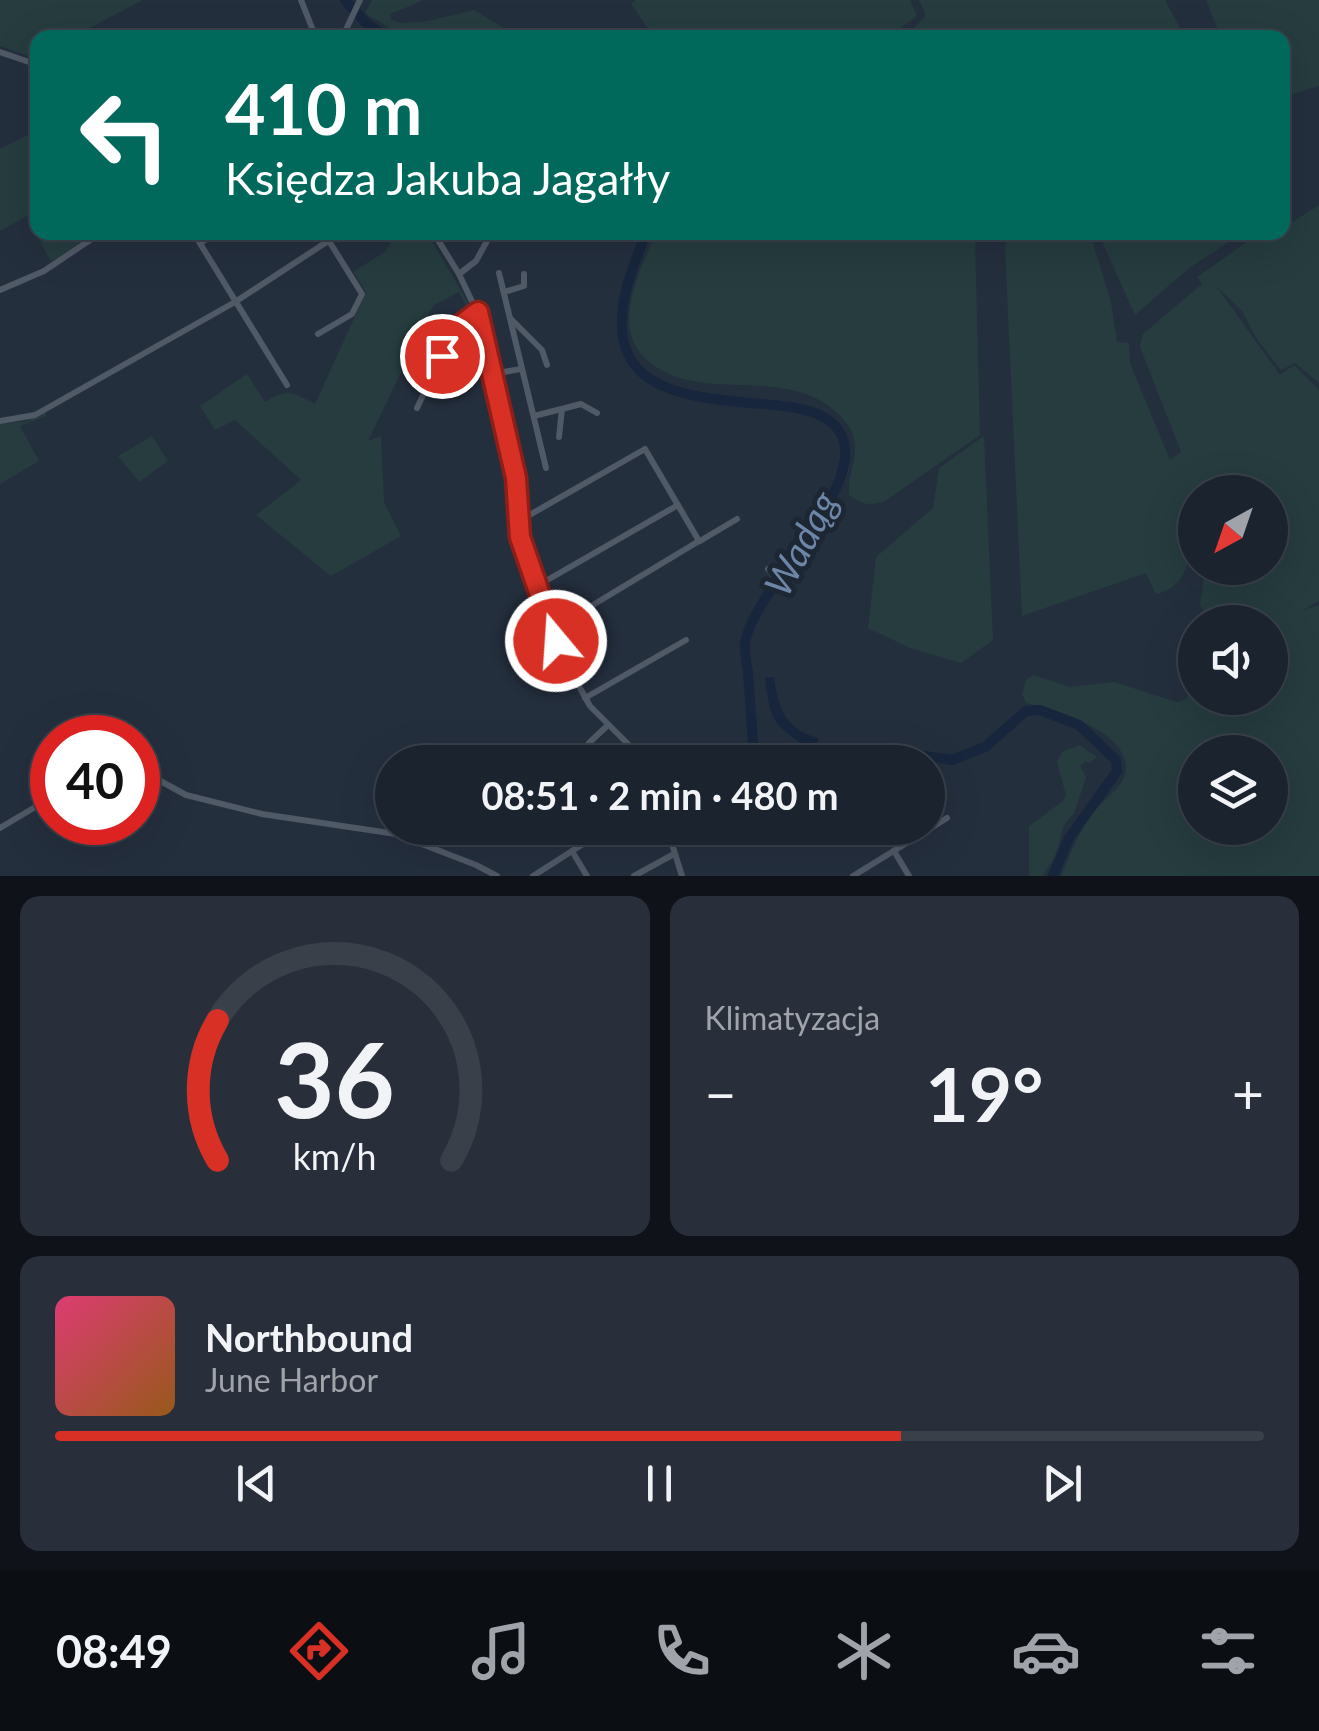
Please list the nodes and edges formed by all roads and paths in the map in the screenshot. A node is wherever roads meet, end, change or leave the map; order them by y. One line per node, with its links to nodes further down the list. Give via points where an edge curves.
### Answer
1 (302, 0): 3 (street)
2 (360, 0): 4 (street)
3 (313, 30)
4 (346, 30)
5 (0, 52): 6 (street)
6 (30, 62)
7 (90, 240): 17 (street)
8 (198, 240): 13 (street)
9 (205, 240): 13 (street)
10 (438, 240): 15 (street)
11 (488, 240): 15 (street)
12 (329, 241): 19 (street); 22 (street, via 362,294 352,314)
13 (200, 243): 19 (street)
14 (499, 273): 18 (street)
15 (459, 274): 20 (street)
16 (524, 274): 18 (street, via 524,286)
17 (0, 290)
18 (504, 292): 21 (street)
19 (236, 302): 28 (street); 33 (street, via 35,415)
20 (478, 312): 27 (street); 29 (street, via 454,330)
21 (510, 318): 23 (street); 24 (street)
22 (318, 334)
23 (526, 334): 24 (street); 25 (street)
24 (516, 340): 26 (street)
25 (548, 365)
26 (521, 369): 27 (street); 32 (street)
27 (492, 374): 38 (street)
28 (287, 386)
29 (417, 408)
30 (562, 409): 31 (street, via 580,404); 32 (street); 34 (street)
31 (597, 413)
32 (534, 416): 35 (street)
33 (0, 421)
34 (559, 437)
35 (546, 468)
36 (678, 504): 38 (street, via 644,448); 39 (street); 41 (street)
37 (737, 519): 39 (street)
38 (519, 521): 41 (street)
39 (699, 541): 43 (street)
40 (768, 569): 42 (street)
41 (537, 586): 43 (street)
42 (783, 588)
43 (553, 629): 45 (street)
44 (686, 640): 45 (street)
45 (585, 698): 46 (street)
46 (608, 725): 47 (street); 48 (street)
47 (589, 745)
48 (629, 745)
49 (160, 781): 58 (street, via 262,814 396,834)
50 (30, 810): 52 (street)
51 (947, 818): 56 (street)
52 (0, 828)
53 (581, 845): 55 (street)
54 (672, 845): 57 (street)
55 (572, 851): 59 (street); 60 (street)
56 (894, 851): 63 (street); 64 (street)
57 (674, 854): 61 (street); 62 (street)
58 (497, 876)
59 (533, 876)
60 (588, 876)
61 (634, 876)
62 (682, 876)
63 (852, 876)
64 (908, 876)

